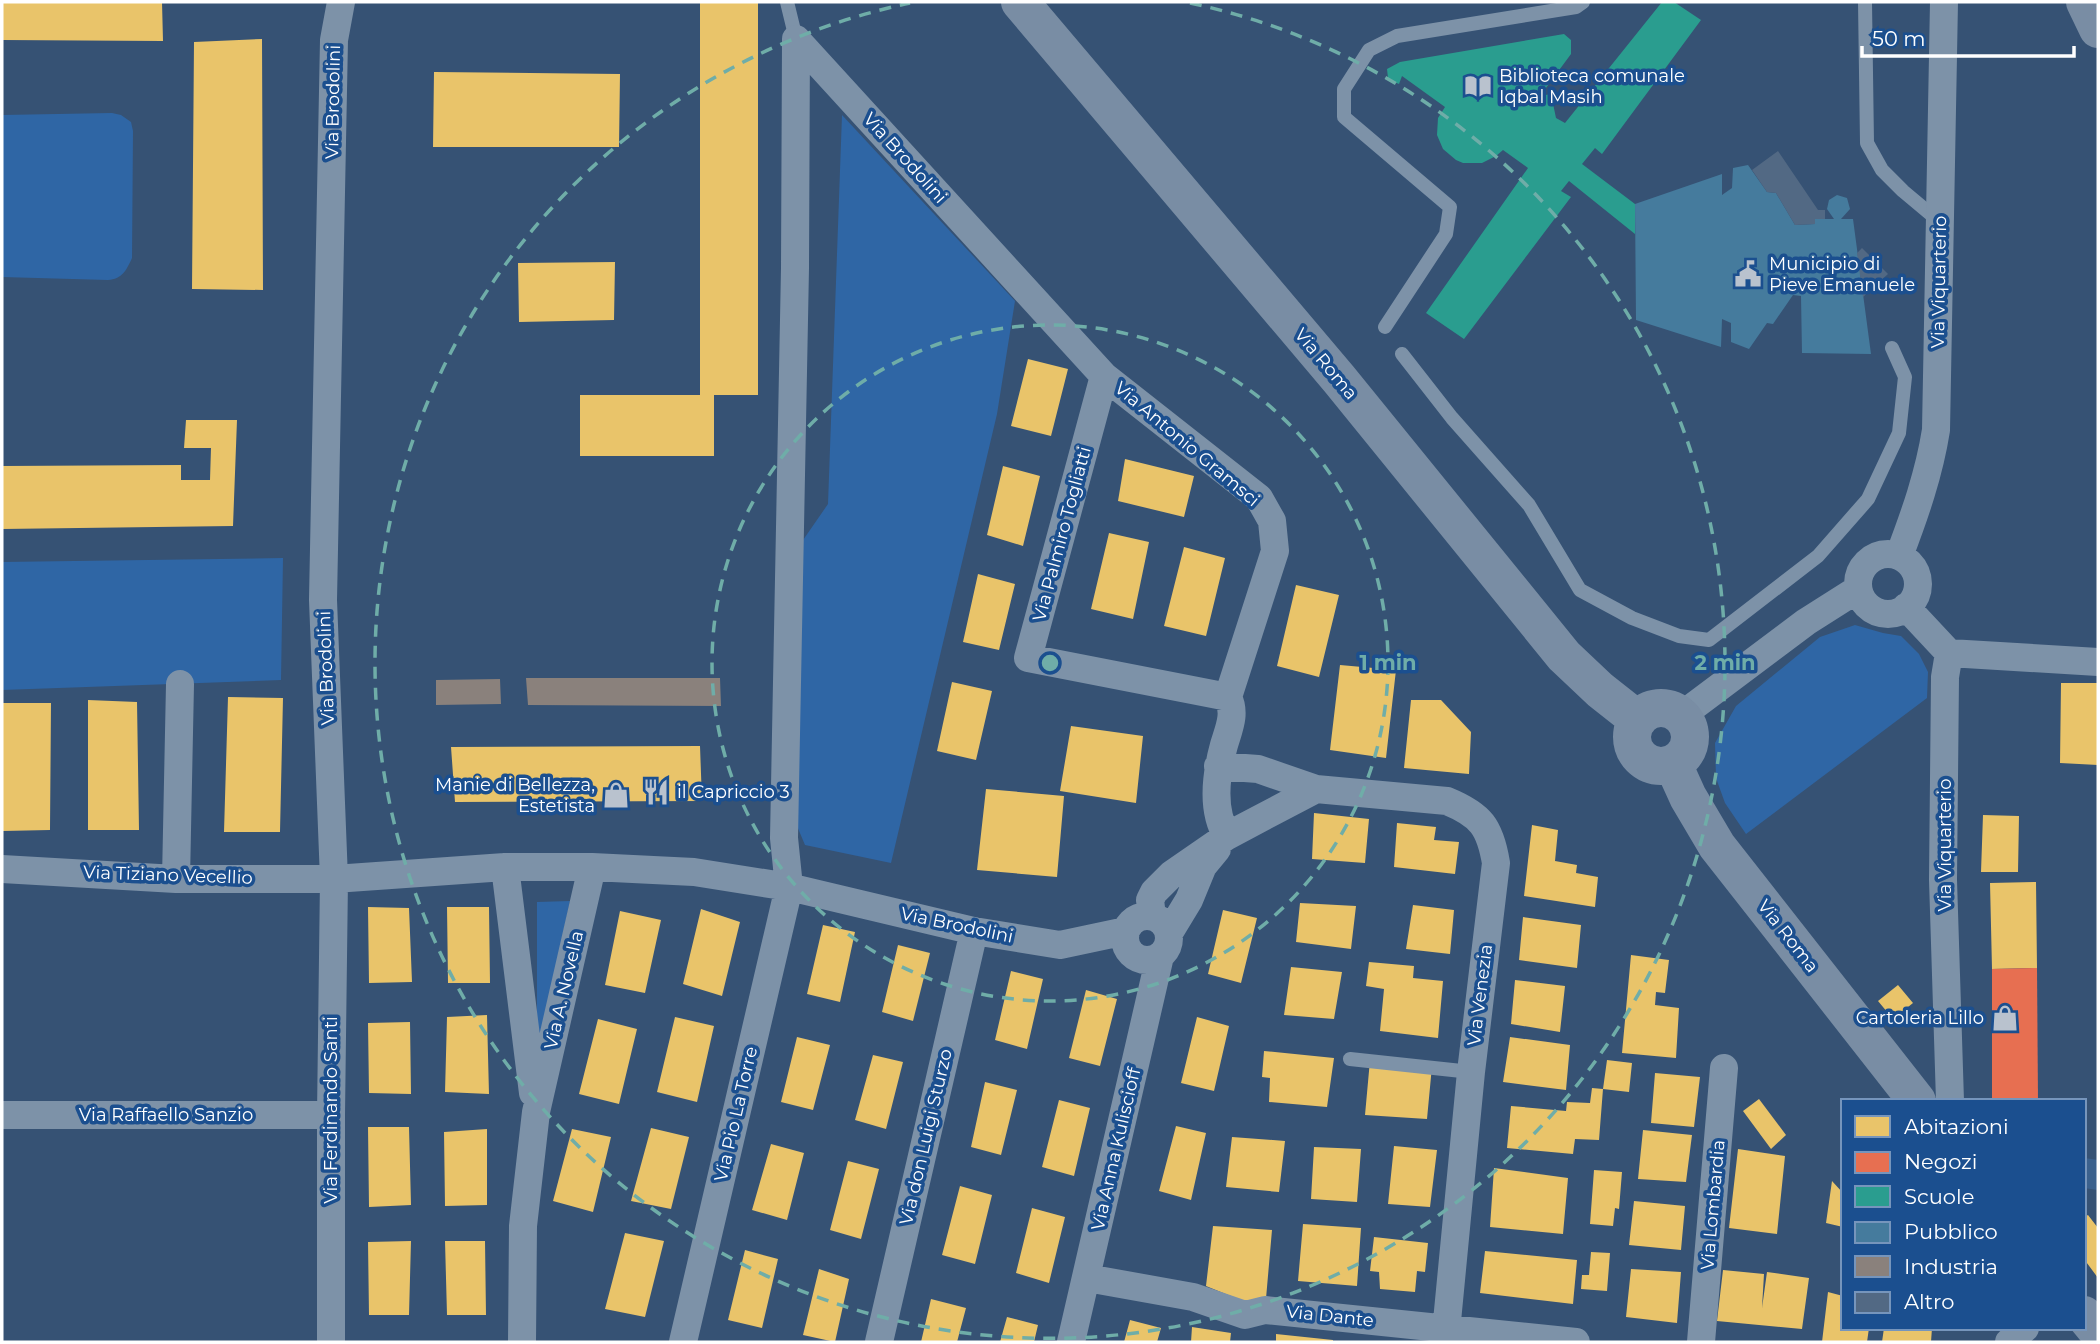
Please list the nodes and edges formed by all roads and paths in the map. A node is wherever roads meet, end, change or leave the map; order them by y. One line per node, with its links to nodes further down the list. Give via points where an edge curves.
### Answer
1 (341, 2): 32 (street, Via Brodolini, via 334,40 323,600)
2 (787, 2): 9 (lane)
3 (1020, 2): 23 (street, Via Roma, via 1339,379 1564,656)
4 (1583, 2): 11 (lane, via 1576,7 1397,36 1369,50 1344,89 1344,117 1450,207 1447,234)
5 (1865, 2): 10 (lane, via 1867,143 1882,170)
6 (1944, 2): 10 (street, Via Viquarterio)
7 (2085, 2): 8 (street)
8 (2098, 29)
9 (796, 39): 14 (street, Via Brodolini); 33 (street, via 784,838)
10 (1940, 222): 15 (street, Via Viquarterio, via 1936,430 1931,462)
11 (1385, 327)
12 (1892, 348): 13 (lane, via 1905,377 1899,433 1868,499 1818,556 1709,640 1679,636 1632,618 1580,590 1529,505)
13 (1402, 354)
14 (1104, 376): 21 (street, Via Antonio Gramsci, via 1259,498 1272,521 1275,551); 21 (street, Via Palmiro Togliatti, via 1028,658)
15 (1899, 556): 16 (street, via 1881,554 1865,564); 17 (street, via 1918,579)
16 (1858, 589): 17 (street, via 1861,599 1877,612 1887,614); 22 (street)
17 (1906, 607): 18 (street)
18 (1949, 653): 19 (street); 41 (street, Via Viquarterio, via 1943,880)
19 (2098, 662)
20 (180, 684): 31 (street)
21 (1228, 697): 25 (street, Via Antonio Gramsci, via 1233,716)
22 (1682, 715): 23 (street, via 1663,707); 24 (street, via 1688,723 1690,743)
23 (1637, 720): 24 (street, via 1632,738 1639,755 1654,765)
24 (1673, 764): 40 (street, Via Roma, via 1717,846)
25 (1219, 766): 26 (street, Via Venezia, via 1258,769); 27 (street, Via Antonio Gramsci, via 1217,807)
26 (1316, 789): 27 (street); 39 (street, Via Venezia, via 1447,801 1482,822 1492,840 1496,863)
27 (1227, 836): 36 (street, via 1203,866 1189,900)
28 (505, 867): 29 (street, Via Brodolini); 32 (street, Via Brodolini); 42 (street, Via A. Novella)
29 (592, 867): 33 (street, Via Brodolini, via 694,872); 42 (street, Via A. Novella)
30 (2, 869): 31 (street, Via Tiziano Vecellio)
31 (176, 879): 32 (street, Via Tiziano Vecellio)
32 (334, 879): 44 (street, Via Ferdinando Santi)
33 (789, 887): 34 (street, Via Brodolini); 52 (street, Via Pio La Torre)
34 (974, 931): 35 (street, Via Brodolini, via 1060,945); 53 (street, Via don Luigi Sturzo)
35 (1126, 931): 36 (street, via 1139,917); 36 (street, via 1126,945 1134,956 1147,960)
36 (1160, 935): 45 (street, Via Anna Kuliscioff)
37 (1350, 1059): 39 (lane)
38 (1724, 1068): 56 (street, Via Lombardia)
39 (1471, 1072): 49 (street, Via Venezia)
40 (1915, 1099)
41 (1950, 1099)
42 (536, 1112): 51 (street, Via A. Novella, via 523,1226)
43 (2, 1115): 44 (street, Via Raffaello Sanzio)
44 (331, 1115): 50 (street, Via Ferdinando Santi)
45 (1087, 1278): 49 (street, Via Dante, via 1193,1297 1245,1315 1265,1310); 54 (street, Via Anna Kuliscioff)
46 (2086, 1317): 48 (street)
47 (2023, 1330): 57 (street)
48 (2098, 1332)
49 (1446, 1335): 55 (street, Via Dante)
50 (331, 1342)
51 (522, 1342)
52 (683, 1342)
53 (879, 1342)
54 (1071, 1342)
55 (1576, 1342)
56 (1701, 1342)
57 (2008, 1342)

